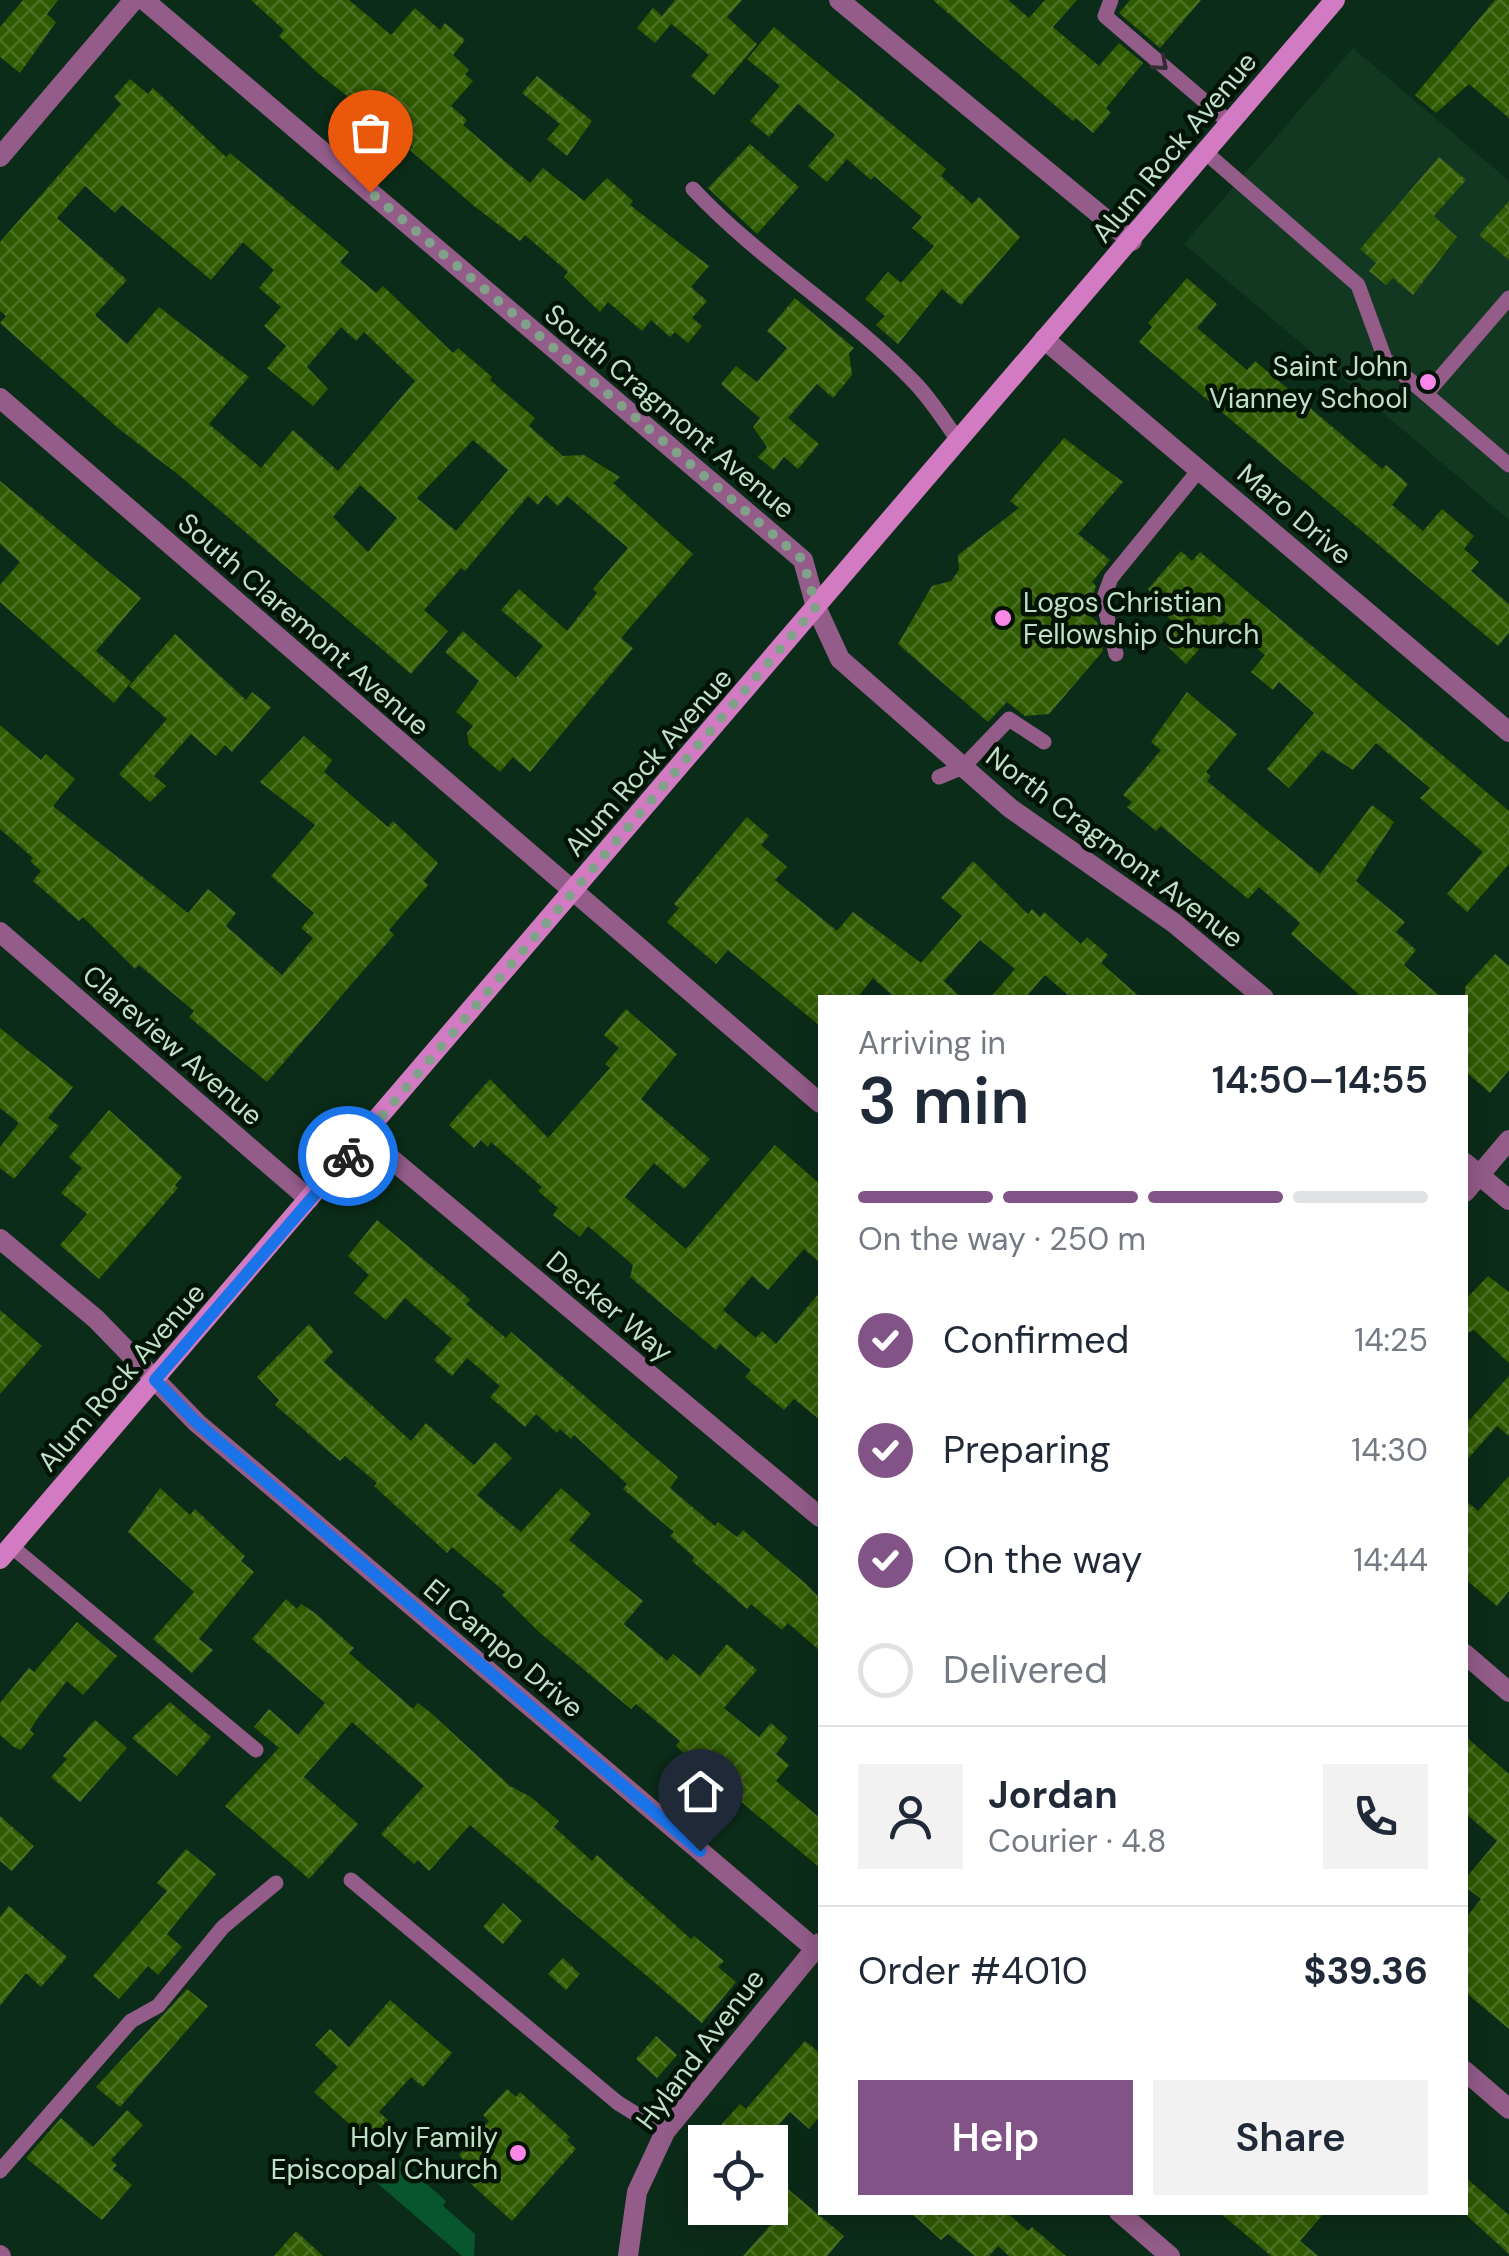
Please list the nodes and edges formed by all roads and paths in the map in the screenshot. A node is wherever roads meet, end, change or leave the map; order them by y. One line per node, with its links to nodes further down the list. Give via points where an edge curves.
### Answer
1 (134, 0): 8 (street)
2 (144, 0): 18 (street, South Cragmont Avenue, via 803,560)
3 (839, 0): 10 (street)
4 (1111, 0): 6 (lane, one-way to 6, via 1105,16)
5 (1335, 0): 6 (main road, Alum Rock Avenue)
6 (1230, 124): 7 (main road, Alum Rock Avenue)
7 (1205, 152): 10 (main road, Alum Rock Avenue); 13 (lane, via 1358,285 1385,359)
8 (0, 156)
9 (692, 189): 15 (lane, via 879,348)
10 (1132, 241): 12 (main road, Alum Rock Avenue)
11 (1509, 298): 13 (lane)
12 (1044, 340): 15 (main road, Alum Rock Avenue); 17 (street, Maro Drive)
13 (1426, 394): 16 (lane)
14 (0, 398): 24 (street, South Claremont Avenue)
15 (958, 440): 18 (main road, Alum Rock Avenue)
16 (1509, 465)
17 (1199, 470): 19 (lane, via 1110,578 1102,600); 20 (street, Maro Drive)
18 (816, 607): 22 (street, North Cragmont Avenue, via 840,659); 24 (main road, Alum Rock Avenue)
19 (1116, 654)
20 (1509, 732)
21 (1044, 742): 22 (lane, via 1010,719)
22 (964, 767): 23 (lane); 26 (street, North Cragmont Avenue)
23 (939, 777)
24 (572, 892): 27 (street, South Claremont Avenue); 28 (main road, Alum Rock Avenue)
25 (0, 932): 31 (street, Clareview Avenue)
26 (1260, 995)
27 (818, 1101)
28 (365, 1137): 31 (main road, Alum Rock Avenue); 35 (street, Decker Way)
29 (1509, 1140): 30 (street)
30 (1472, 1169): 32 (street)
31 (310, 1199): 34 (main road, Alum Rock Avenue)
32 (1509, 1200)
33 (0, 1239): 34 (street, El Campo Drive)
34 (155, 1380): 36 (main road, Alum Rock Avenue); 42 (street, El Campo Drive, via 196,1422)
35 (818, 1515)
36 (6, 1552): 39 (lane)
37 (1468, 1657): 38 (street)
38 (1509, 1692)
39 (256, 1750)
40 (351, 1880): 45 (lane, via 618,2103)
41 (276, 1884): 46 (lane, via 223,1926 158,2006 131,2021)
42 (818, 1948): 45 (street, Hyland Avenue)
43 (1468, 2074): 44 (street)
44 (1509, 2109)
45 (665, 2132): 48 (street, Hyland Avenue, via 637,2192)
46 (0, 2171)
47 (1123, 2215): 49 (street)
48 (628, 2256)
49 (1170, 2256)

